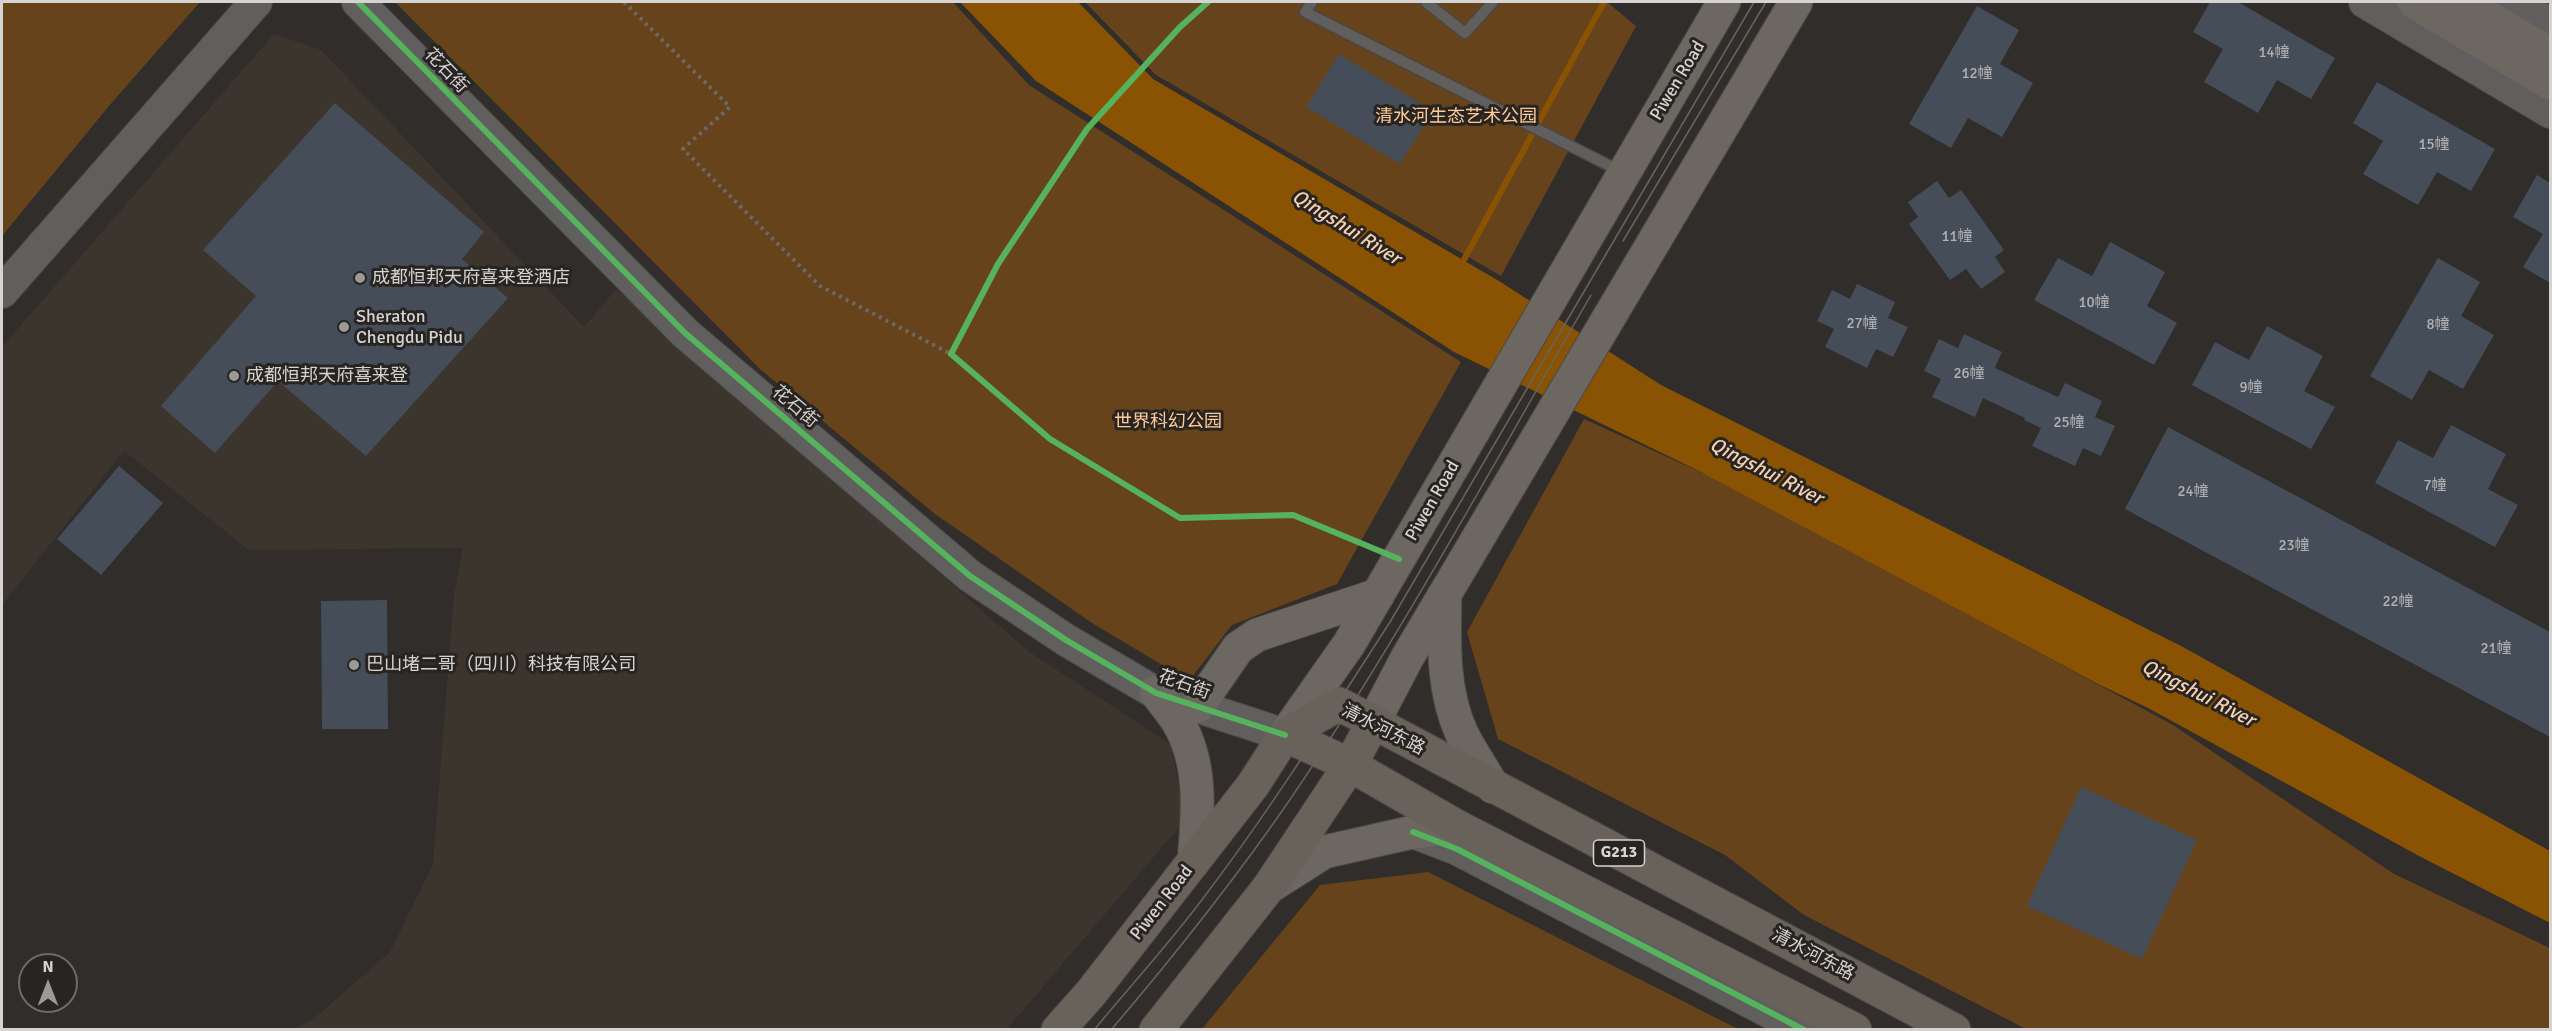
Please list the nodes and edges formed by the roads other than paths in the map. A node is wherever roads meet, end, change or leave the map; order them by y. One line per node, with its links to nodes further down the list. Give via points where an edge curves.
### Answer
1 (256, 2): 17 (street)
2 (358, 2): 20 (street, 花石街, via 685,333 970,576 1066,640)
3 (1312, 2): 16 (lane, via 1305,12)
4 (1426, 2): 5 (lane, via 1465,33)
5 (1492, 2)
6 (1724, 2): 16 (main road, Piwen Road)
7 (1796, 2): 19 (main road)
8 (2365, 2): 15 (street)
9 (2414, 2): 14 (main road)
10 (2462, 2): 13 (main road)
11 (2512, 2): 12 (street)
12 (2550, 24)
13 (2550, 54)
14 (2550, 83)
15 (2550, 112)
16 (1623, 173): 18 (main road, Piwen Road)
17 (2, 292)
18 (1378, 595): 21 (main road, via 1257,635 1238,648); 23 (main road, Piwen Road)
19 (1445, 595): 22 (main road); 25 (main road, via 1447,686 1462,733)
20 (1156, 692): 21 (street, 花石街); 28 (main road, via 1179,723 1190,751 1199,800)
21 (1198, 706): 23 (street, 花石街)
22 (1373, 723): 23 (highway, 清水河东路 / G213, via 1339,704); 24 (highway); 25 (highway, 清水河东路 / G213)
23 (1285, 735): 24 (highway); 28 (highway, Piwen Road / G213, via 1253,785)
24 (1350, 765): 26 (highway, G213); 29 (highway)
25 (1493, 787): 34 (highway, 清水河东路 / G213)
26 (1458, 827): 27 (main road); 33 (highway, G213)
27 (1413, 832): 29 (main road, via 1324,852); 32 (street, via 1457,849)
28 (1194, 861): 30 (highway, Piwen Road / G213)
29 (1269, 887): 31 (highway)
30 (1058, 1029)
31 (1156, 1029)
32 (1804, 1029)
33 (1855, 1029)
34 (1954, 1029)

